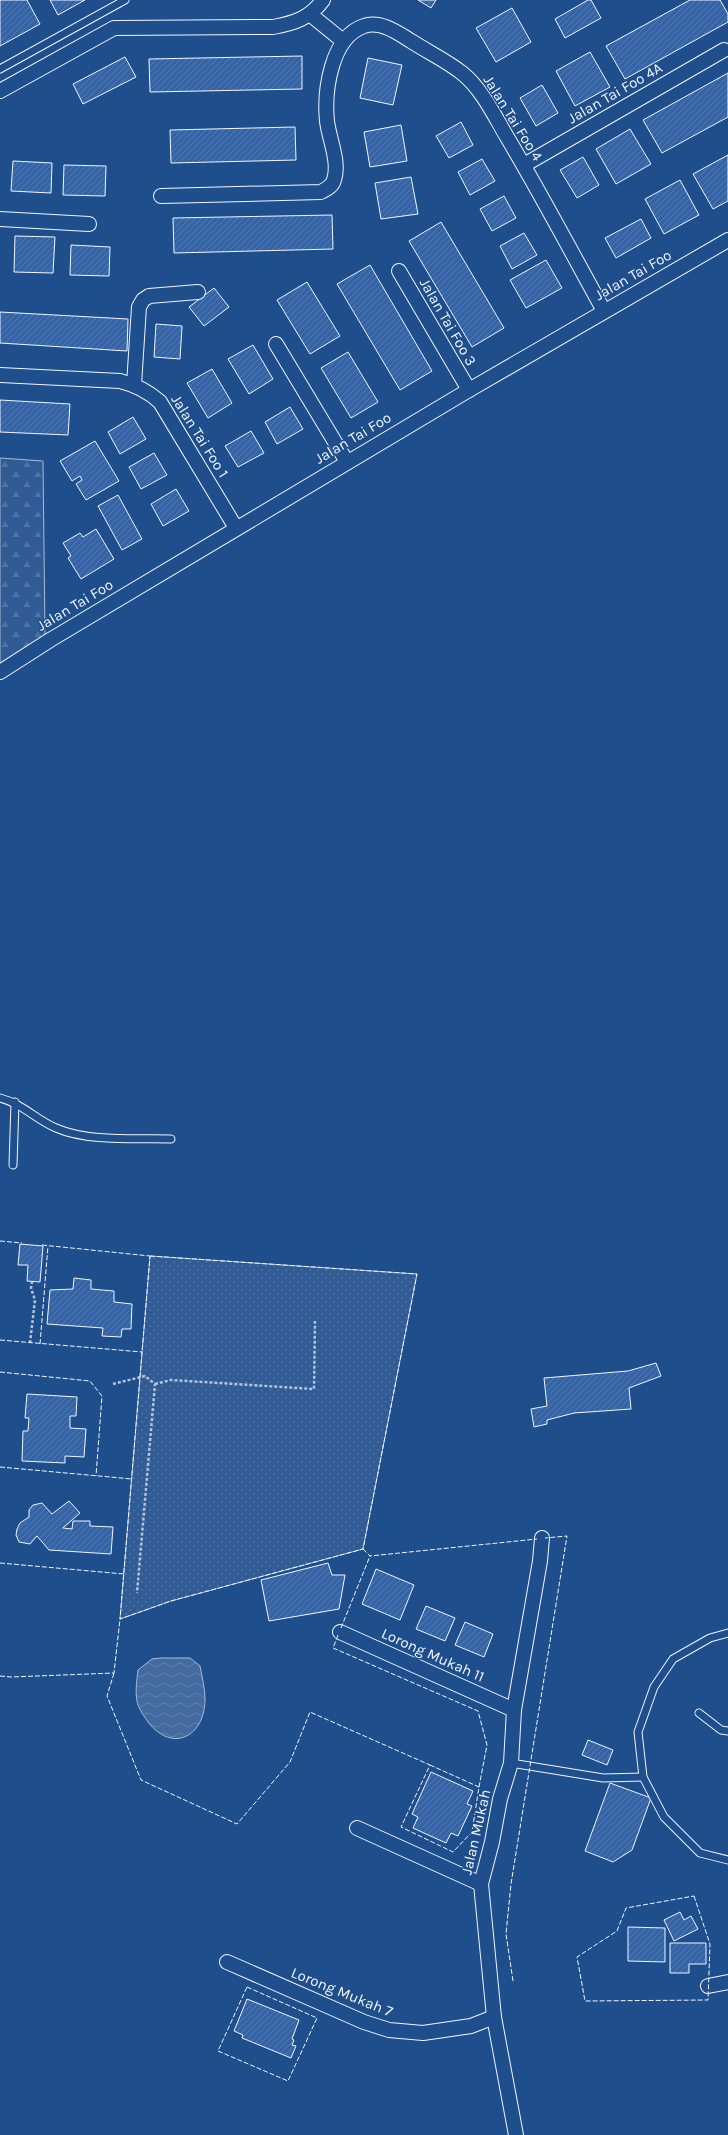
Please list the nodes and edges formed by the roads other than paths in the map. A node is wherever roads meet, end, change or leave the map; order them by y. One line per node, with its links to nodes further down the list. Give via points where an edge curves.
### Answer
1 (125, 0): 6 (lane)
2 (323, 0): 3 (street)
3 (311, 15): 4 (street); 7 (street, via 294,24 273,27 114,28)
4 (343, 41): 8 (street, Jalan Tai Foo 4, via 354,30 366,25 380,25 396,32 462,73 479,90); 9 (street, Jalan Tai Foo 4, via 333,64 328,89 327,120 336,168 334,182 330,186 321,192)
5 (724, 50): 8 (street, Jalan Tai Foo 4A)
6 (0, 70)
7 (0, 91)
8 (524, 165): 15 (street, Jalan Tai Foo 4)
9 (161, 196)
10 (0, 219): 11 (street)
11 (89, 224)
12 (728, 240): 15 (street, Jalan Tai Foo)
13 (399, 271): 19 (street, Jalan Tai Foo 3)
14 (198, 292): 18 (street, via 149,296 143,300 139,307)
15 (604, 311): 19 (street, Jalan Tai Foo)
16 (276, 344): 20 (street)
17 (0, 375): 18 (street, Jalan Tai Foo 1, via 120,381)
18 (134, 385): 21 (street, Jalan Tai Foo 1, via 150,392 160,402)
19 (469, 390): 20 (street, Jalan Tai Foo)
20 (347, 462): 21 (street, Jalan Tai Foo)
21 (236, 528): 22 (street, Jalan Tai Foo)
22 (0, 672)
23 (0, 1098): 24 (lane)
24 (15, 1102): 25 (lane, via 55,1128 79,1136); 26 (lane)
25 (171, 1139)
26 (13, 1165)
27 (542, 1538): 30 (street, Jalan Mukah)
28 (340, 1632): 30 (street, Lorong Mukah 11)
29 (728, 1633): 34 (lane, via 710,1638 673,1659 654,1687 638,1732)
30 (514, 1710): 33 (street, Jalan Mukah)
31 (699, 1713): 32 (lane, via 721,1730)
32 (728, 1731)
33 (511, 1763): 34 (lane, via 603,1778); 37 (street, Jalan Mukah, via 500,1799)
34 (643, 1777): 36 (lane, via 664,1817 700,1853)
35 (357, 1828): 37 (street)
36 (728, 1860)
37 (481, 1884): 41 (street, Jalan Mukah)
38 (227, 1962): 41 (street, Lorong Mukah 7, via 364,2022 389,2030 423,2033 470,2026)
39 (728, 1982): 40 (street)
40 (708, 1986)
41 (494, 2017): 42 (street, Jalan Mukah)
42 (516, 2135)

